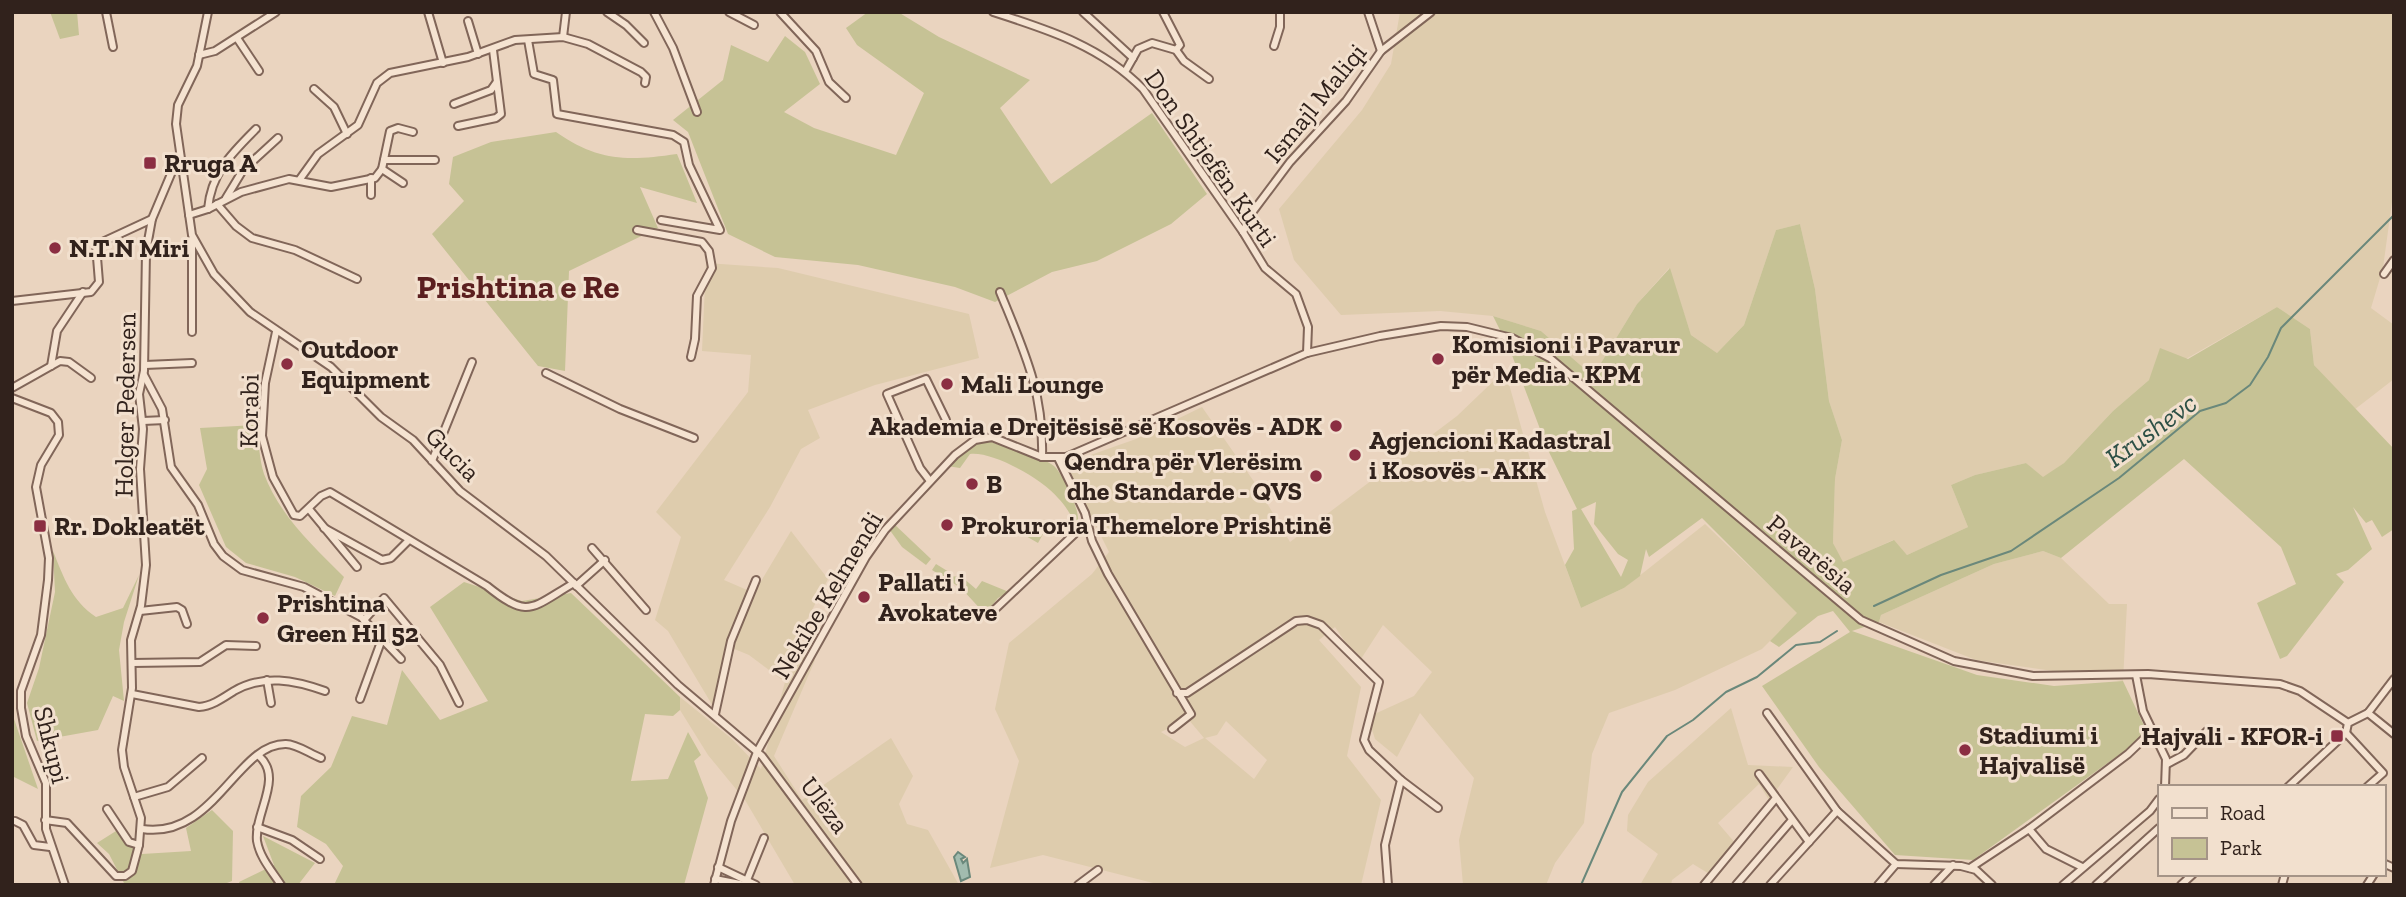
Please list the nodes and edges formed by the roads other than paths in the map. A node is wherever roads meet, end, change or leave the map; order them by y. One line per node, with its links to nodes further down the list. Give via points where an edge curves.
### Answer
1 (106, 12): 25 (street)
2 (208, 12): 30 (street)
3 (276, 12): 21 (street)
4 (428, 12): 32 (street)
5 (566, 12): 20 (street)
6 (607, 12): 23 (street)
7 (654, 12): 41 (street)
8 (729, 12): 19 (street)
9 (780, 12): 39 (street, via 816,51 829,82)
10 (993, 12): 34 (street, Don Shtjefën Kurti, via 1079,42)
11 (1083, 12): 31 (street)
12 (1163, 12): 27 (street, via 1180,43)
13 (1280, 12): 24 (street)
14 (1368, 12): 28 (street)
15 (1415, 12): 18 (street)
16 (1431, 12): 18 (street, Ismajl Maliqi)
17 (468, 21): 29 (street)
18 (1416, 22): 28 (street, Ismajl Maliqi)
19 (754, 25)
20 (563, 37): 22 (street); 37 (street, via 588,44 641,72)
21 (237, 38): 30 (street); 33 (street)
22 (528, 40): 26 (street, via 515,40); 60 (street, via 534,74 552,78 557,114 673,135 684,142 689,165 720,230)
23 (644, 43)
24 (1274, 46)
25 (113, 47)
26 (493, 50): 29 (street); 36 (street)
27 (1176, 50): 31 (street, via 1148,43); 35 (street)
28 (1381, 51): 62 (street, Ismajl Maliqi, via 1341,108 1251,214)
29 (478, 54): 32 (street)
30 (200, 55): 47 (street, via 176,116)
31 (1133, 58): 34 (street)
32 (443, 63): 45 (street, via 381,78 362,120)
33 (259, 71)
34 (1125, 72): 62 (street, Don Shtjefën Kurti, via 1155,105)
35 (1209, 79)
36 (497, 82): 40 (street, via 491,90); 42 (street, via 499,117)
37 (645, 83)
38 (314, 89): 45 (street, via 334,107)
39 (846, 98)
40 (454, 104)
41 (697, 113)
42 (458, 126)
43 (256, 129): 57 (street, via 220,169)
44 (413, 132): 48 (street, via 390,131)
45 (347, 134): 51 (street, via 318,154)
46 (278, 138): 55 (street, via 243,170)
47 (180, 153): 58 (street, Gucia); 59 (street, Holger Pedersen)
48 (384, 160): 49 (street); 50 (street)
49 (435, 160)
50 (382, 169): 52 (street); 53 (street)
51 (300, 178): 52 (street, via 331,187); 55 (street)
52 (371, 178): 54 (street)
53 (404, 183)
54 (371, 195)
55 (226, 198): 56 (street)
56 (217, 204): 57 (street); 66 (street, via 252,238 295,250)
57 (208, 209): 58 (street)
58 (188, 215): 63 (street, Gucia)
59 (152, 219): 67 (street, via 98,243 99,282); 77 (street, Holger Pedersen, via 146,252)
60 (661, 220)
61 (637, 230): 74 (street, via 702,242 709,251 712,268 697,296)
62 (1243, 232): 72 (street, Don Shtjefën Kurti, via 1265,268 1300,300 1308,327)
63 (192, 235): 70 (street, Gucia, via 224,286); 71 (street)
64 (2394, 260): 65 (street)
65 (2384, 274)
66 (357, 279)
67 (83, 292): 69 (street); 78 (street, via 57,331)
68 (1000, 292): 88 (street, via 1038,389)
69 (12, 301)
70 (276, 331): 90 (street, Gucia, via 331,367); 92 (street, Korabi, via 265,383 263,441 273,477 292,513 300,516)
71 (192, 332)
72 (1307, 353): 73 (street, Pavarësia); 110 (street, Pavarësia, via 1441,326 1512,338 1550,358 1861,620 1954,661 2033,676)
73 (1298, 356): 89 (street, Nekibe Kelmendi)
74 (691, 357)
75 (472, 362): 90 (street)
76 (192, 363): 77 (street)
77 (145, 365): 80 (street, Holger Pedersen)
78 (51, 366): 81 (street, via 69,362); 82 (street)
79 (546, 373): 87 (street)
80 (144, 375): 84 (street); 86 (street, Holger Pedersen, via 139,394)
81 (91, 378)
82 (12, 387)
83 (12, 398): 144 (street, Shkupi, via 51,413 59,428 57,442 37,479 48,580 39,646 20,698 24,728 46,783)
84 (164, 420): 86 (street); 104 (street, via 172,467 198,505 223,556 242,570 304,587)
85 (946, 420): 91 (street, via 926,379 887,394)
86 (143, 421): 102 (street, Holger Pedersen, via 140,469 146,555)
87 (694, 438)
88 (1042, 457): 89 (street, Nekibe Kelmendi); 91 (street, Nekibe Kelmendi, via 998,439 981,438 962,448)
89 (1058, 458): 93 (street)
90 (432, 461): 100 (street, Gucia, via 471,500 546,556)
91 (930, 481): 128 (street, Nekibe Kelmendi, via 866,557)
92 (309, 509): 94 (street); 95 (street, via 330,492)
93 (1087, 522): 103 (street); 114 (street, via 1112,581)
94 (324, 528): 95 (street, via 382,560 391,558); 98 (street)
95 (409, 540): 100 (street, via 487,586 508,604 522,608 533,607)
96 (592, 548): 97 (street)
97 (605, 561): 100 (street); 101 (street)
98 (357, 567)
99 (756, 580): 121 (street, via 731,641)
100 (575, 584): 121 (street, Gucia, via 678,685)
101 (646, 610)
102 (140, 611): 105 (street, via 177,607); 109 (street, Holger Pedersen, via 131,640)
103 (991, 613)
104 (364, 620): 106 (street); 118 (street, via 384,598 440,665)
105 (187, 624)
106 (382, 639): 108 (street); 116 (street)
107 (256, 646): 109 (street, via 226,645 200,662)
108 (401, 659)
109 (132, 663): 115 (street, Holger Pedersen)
110 (2137, 675): 122 (street, Pavarësia, via 2280,684 2300,691); 124 (street, via 2143,711)
111 (2394, 679): 120 (street)
112 (267, 680): 113 (street, via 288,680); 115 (street, via 204,707); 117 (street)
113 (325, 691)
114 (1177, 693): 123 (street, via 1191,714); 134 (street, via 1187,693 1291,623 1317,623 1378,680 1364,740)
115 (132, 694): 138 (street, Holger Pedersen, via 122,750)
116 (360, 699)
117 (271, 703)
118 (459, 703)
119 (1766, 713): 143 (street)
120 (2368, 713): 122 (street); 127 (street)
121 (715, 714): 128 (street, Gucia)
122 (2348, 723): 126 (street)
123 (1172, 729)
124 (2153, 730): 132 (street); 149 (street)
125 (2207, 732): 132 (street, via 2184,755)
126 (2346, 733): 136 (street); 137 (street, via 2383,773)
127 (2394, 734)
128 (757, 752): 158 (street, Nekibe Kelmendi, via 740,791); 168 (street, Ulëza)
129 (259, 756): 131 (street, via 288,744); 147 (street, via 269,777); 148 (street, via 194,817 168,827)
130 (202, 758): 138 (street, via 168,787)
131 (321, 758)
132 (2167, 764): 135 (street)
133 (1759, 774): 139 (street)
134 (1401, 780): 141 (street); 170 (street, via 1385,845)
135 (2165, 785)
136 (2290, 785)
137 (2369, 785)
138 (134, 797): 148 (street, Holger Pedersen)
139 (1776, 798): 145 (street); 171 (street)
140 (2158, 800): 159 (street)
141 (1438, 808)
142 (107, 809): 153 (street, via 129,842)
143 (1837, 811): 152 (street); 156 (street)
144 (45, 820): 153 (street, Holger Pedersen, via 67,823 116,876 132,871); 154 (street, Shkupi)
145 (1793, 820): 152 (street); 172 (street)
146 (15, 821): 154 (street, via 23,825 34,845)
147 (257, 827): 155 (street, via 292,840); 166 (street, via 261,855)
148 (142, 829): 153 (street, Holger Pedersen)
149 (2029, 829): 159 (street, via 2046,849); 160 (street)
150 (2158, 829): 179 (street)
151 (764, 838): 164 (street)
152 (1809, 842): 173 (street)
153 (139, 845)
154 (50, 847): 165 (street, Shkupi)
155 (320, 859)
156 (1896, 864): 157 (street); 174 (street)
157 (1953, 865): 160 (street); 175 (street)
158 (718, 867): 163 (street, Nekibe Kelmendi); 164 (street)
159 (2082, 867): 178 (street)
160 (1970, 868): 162 (street)
161 (1098, 870): 169 (street)
162 (1985, 878): 176 (street); 177 (street)
163 (714, 882): 164 (street)
164 (746, 882): 167 (street)
165 (65, 885)
166 (281, 885)
167 (756, 885)
168 (858, 885)
169 (1078, 885)
170 (1388, 885)
171 (1704, 885)
172 (1736, 885)
173 (1770, 885)
174 (1878, 885)
175 (1934, 885)
176 (1978, 885)
177 (1992, 885)
178 (2063, 885)
179 (2096, 885)

